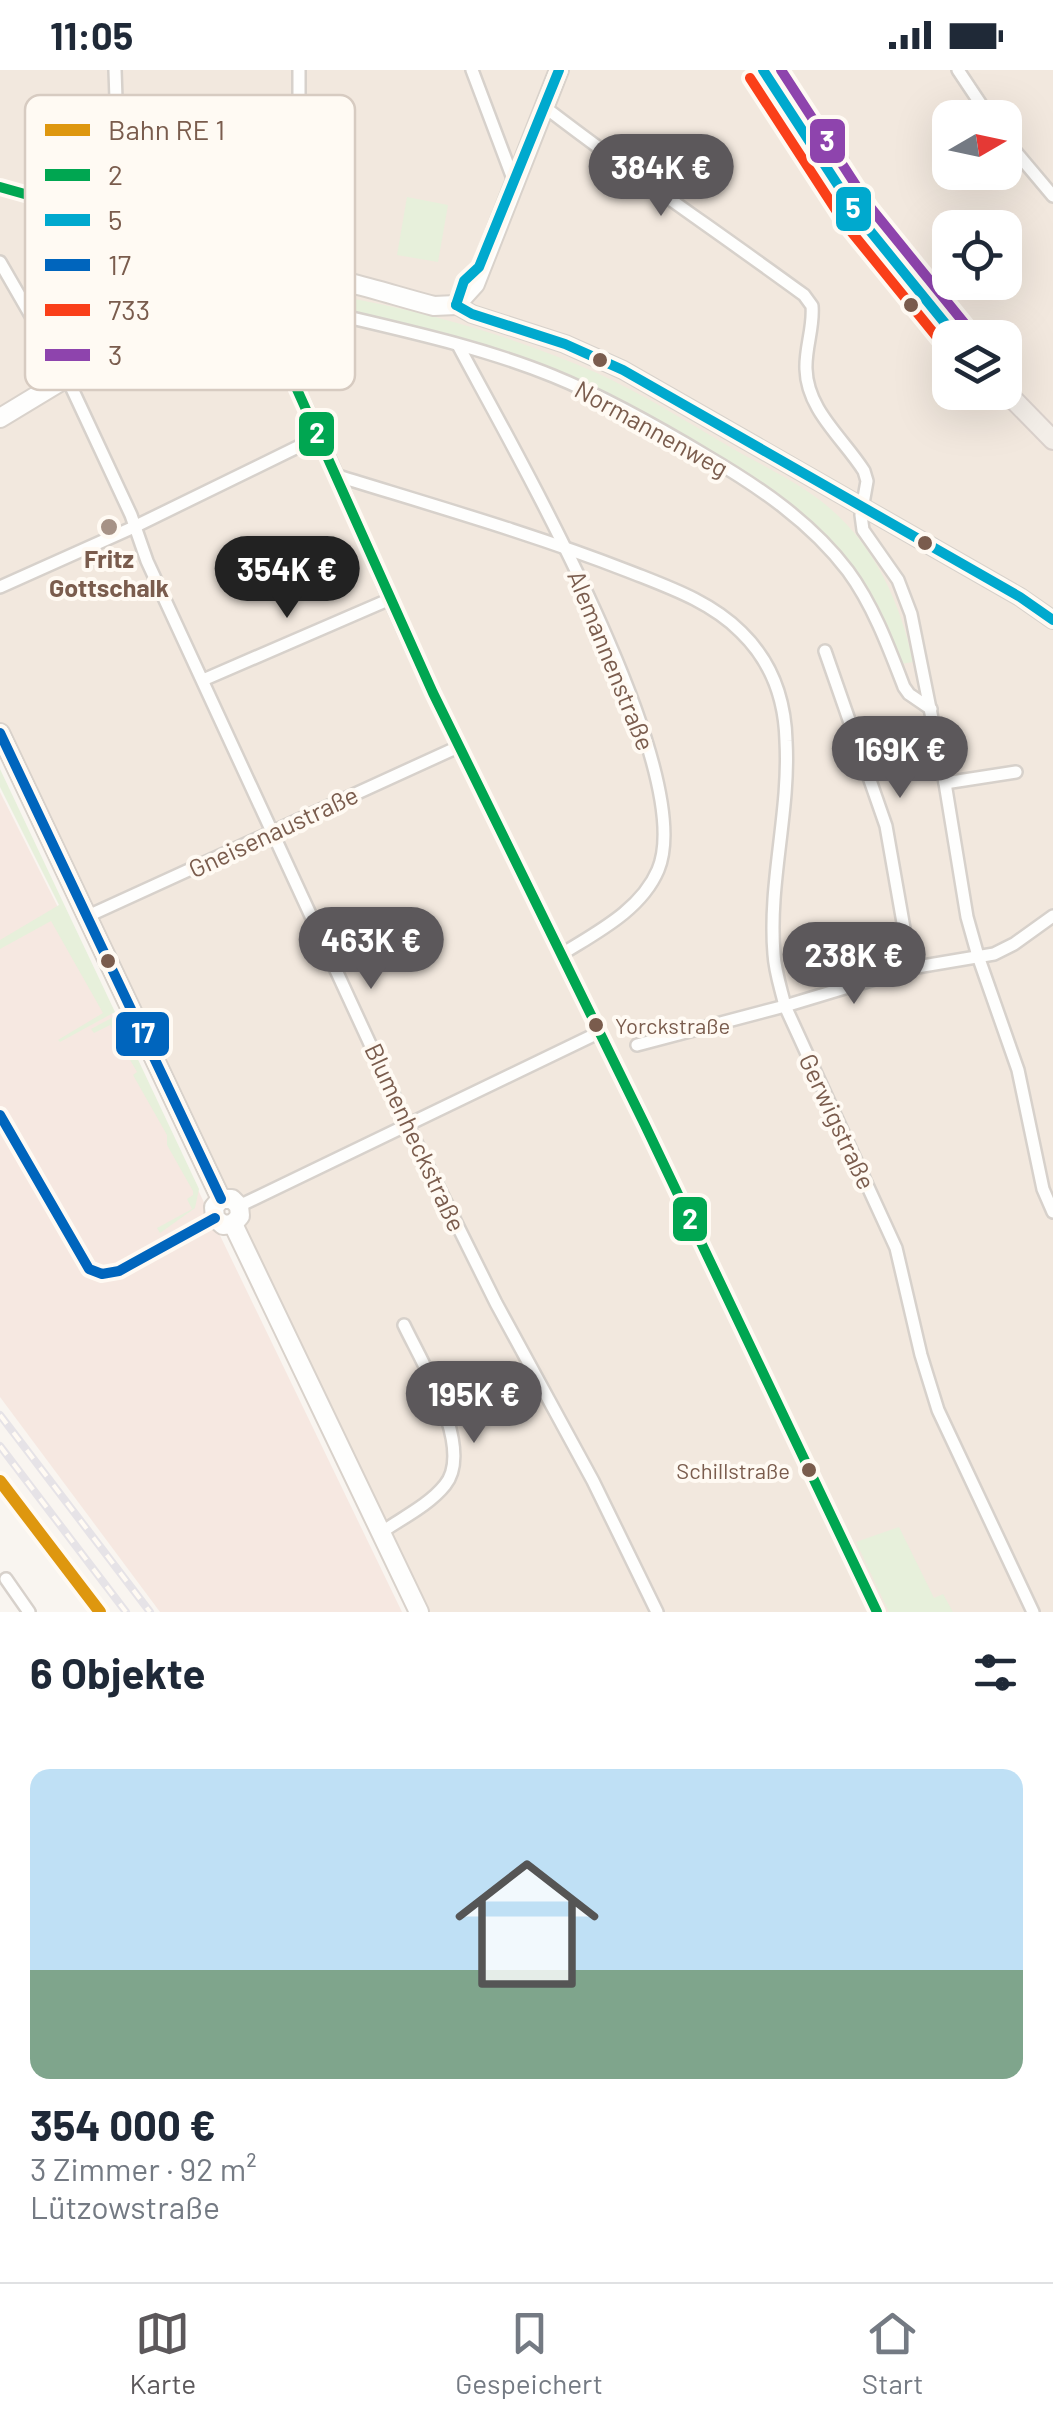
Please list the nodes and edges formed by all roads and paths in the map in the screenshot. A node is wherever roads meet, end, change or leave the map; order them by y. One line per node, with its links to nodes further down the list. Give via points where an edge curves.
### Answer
1 (115, 70): 6 (street)
2 (472, 70): 12 (street)
3 (560, 70): 8 (main road)
4 (763, 70): 11 (main road)
5 (958, 70): 7 (street)
6 (116, 95)
7 (978, 100)
8 (546, 108): 12 (main road); 31 (street, via 804,294 813,318 808,385 864,471)
9 (837, 135): 11 (street, via 842,162)
10 (1022, 159): 15 (street)
11 (831, 176): 21 (main road)
12 (515, 184): 19 (main road, via 475,284)
13 (0, 186): 14 (street)
14 (25, 193)
15 (1053, 196)
16 (0, 262): 18 (street, Blumenheckstraße)
17 (355, 287): 19 (main road)
18 (25, 305)
19 (456, 305): 31 (street, via 601,360)
20 (355, 320): 22 (street, Normannenweg)
21 (941, 320)
22 (458, 346): 33 (street, Alemannenstraße); 39 (street, Normannenweg, via 602,398 784,508 849,572 904,687)
23 (50, 390): 27 (main road)
24 (73, 390): 32 (street, Blumenheckstraße)
25 (297, 390): 28 (street)
26 (1022, 408): 29 (main road)
27 (0, 418)
28 (320, 436): 30 (street); 32 (street)
29 (1053, 440)
30 (338, 476): 33 (street, Gerwigstraße); 35 (street)
31 (862, 507): 36 (street); 39 (street, via 863,530 905,597)
32 (134, 526): 34 (street); 38 (street, Blumenheckstraße)
33 (565, 546): 47 (street, Alemannenstraße, via 647,741 666,824 662,858 648,887 614,920); 50 (street, Gerwigstraße, via 709,607 748,639 776,682 787,751 774,954)
34 (0, 587)
35 (388, 600): 38 (street); 41 (street)
36 (1053, 620)
37 (825, 651): 49 (street, via 886,826)
38 (203, 680): 44 (street, Blumenheckstraße)
39 (931, 709): 43 (street)
40 (0, 734): 45 (main road)
41 (458, 748): 44 (street, Gneisenaustraße); 47 (street)
42 (1016, 772): 43 (street)
43 (946, 782): 48 (street)
44 (274, 830): 45 (street, Gneisenaustraße); 54 (street, Blumenheckstraße)
45 (88, 916): 55 (main road)
46 (1053, 916): 48 (street, via 1014,944)
47 (562, 954): 51 (street)
48 (978, 956): 49 (street); 56 (street, via 1018,1070)
49 (911, 968): 50 (street)
50 (785, 1006): 52 (street); 64 (street, Gerwigstraße, via 896,1248 938,1410)
51 (600, 1032): 54 (street); 63 (street)
52 (637, 1045)
53 (0, 1115): 55 (street, via 90,1269 119,1271)
54 (407, 1124): 55 (street); 62 (street, Blumenheckstraße)
55 (227, 1212): 58 (main road)
56 (1053, 1212)
57 (404, 1325): 58 (street, via 445,1414 453,1462 444,1487)
58 (382, 1532): 61 (main road)
59 (6, 1579): 60 (street)
60 (23, 1610)
61 (419, 1612)
62 (657, 1612)
63 (877, 1612)
64 (1033, 1612)

